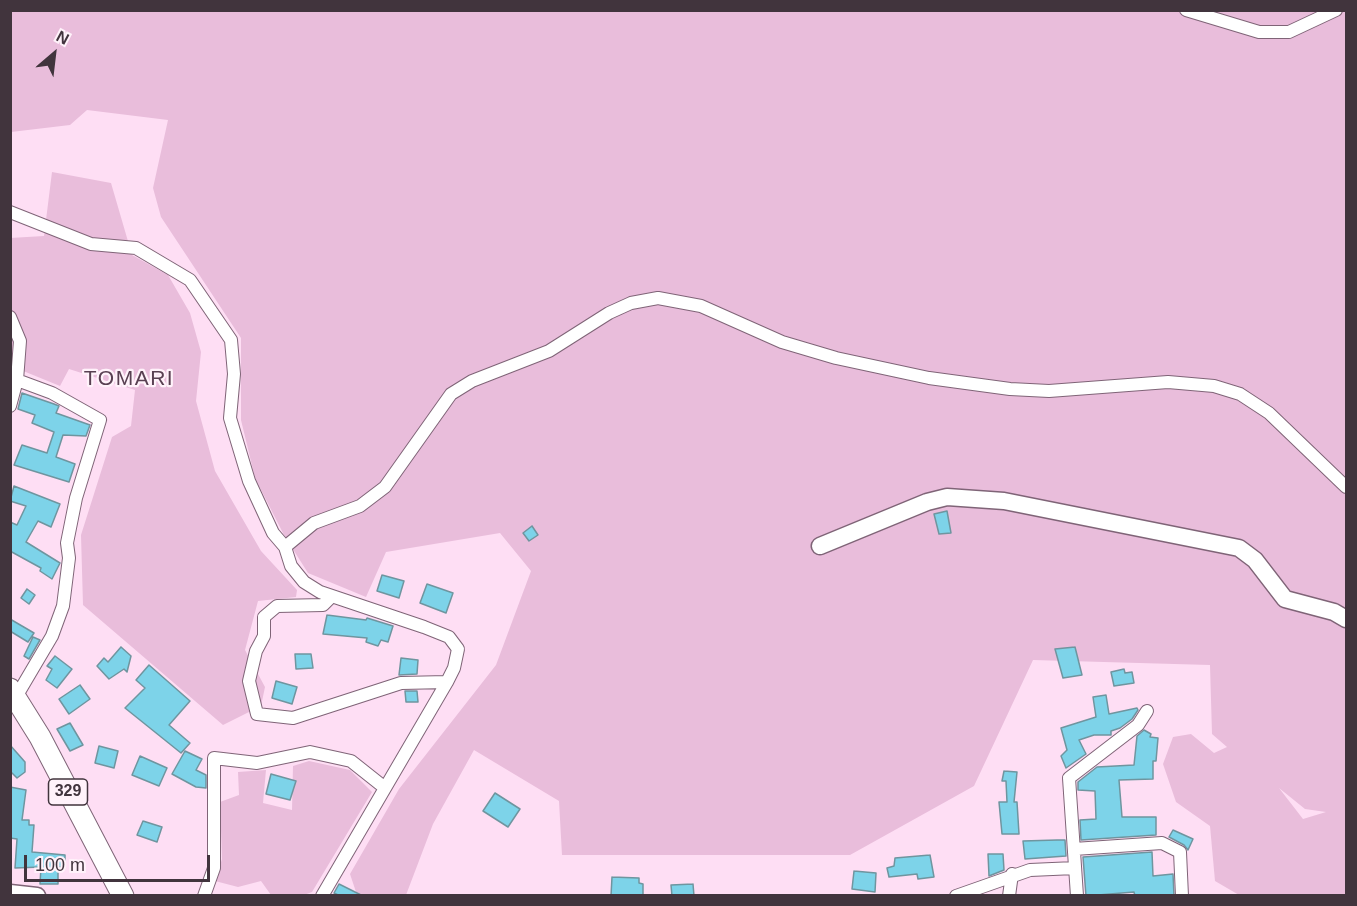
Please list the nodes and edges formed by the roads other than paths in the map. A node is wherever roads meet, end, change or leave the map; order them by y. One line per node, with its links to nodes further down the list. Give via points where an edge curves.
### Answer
1 (1186, 10): 2 (street, via 1258,32 1289,33)
2 (1336, 10)
3 (10, 212): 9 (street, via 91,244 136,248 190,280 231,340 234,374 230,418 249,481 273,533)
4 (10, 317): 5 (street, via 20,341)
5 (17, 380): 6 (street); 13 (street, via 52,393 100,420 67,543 63,606 52,636)
6 (10, 406)
7 (1347, 487): 9 (street, via 1269,413 1240,394 1214,386 1168,382 1050,391 929,378 782,342 701,306 658,298 631,303 609,313 549,351 472,381 452,394 385,487 360,506 314,523)
8 (820, 546): 11 (street, via 947,497 1004,501 1239,548 1255,560 1286,599)
9 (285, 547): 10 (street, via 291,566 304,582)
10 (331, 597): 12 (street, via 449,638 458,649); 12 (street, via 323,605 277,606 264,617 264,636 249,681 257,714 292,718 401,683)
11 (1347, 619)
12 (447, 682): 15 (street)
13 (14, 693): 21 (highway, 329)
14 (1147, 711): 16 (street, via 1137,725 1069,778)
15 (385, 788): 22 (street, via 351,761 310,752 257,763 214,758 214,868); 23 (street)
16 (1074, 849): 17 (street); 27 (street, via 1162,843 1180,852)
17 (1075, 868): 18 (street); 26 (street)
18 (1012, 874): 24 (street); 25 (street)
19 (10, 893): 20 (street)
20 (37, 896)
21 (123, 896)
22 (204, 896)
23 (322, 896)
24 (956, 896)
25 (1010, 896)
26 (1077, 896)
27 (1182, 896)

